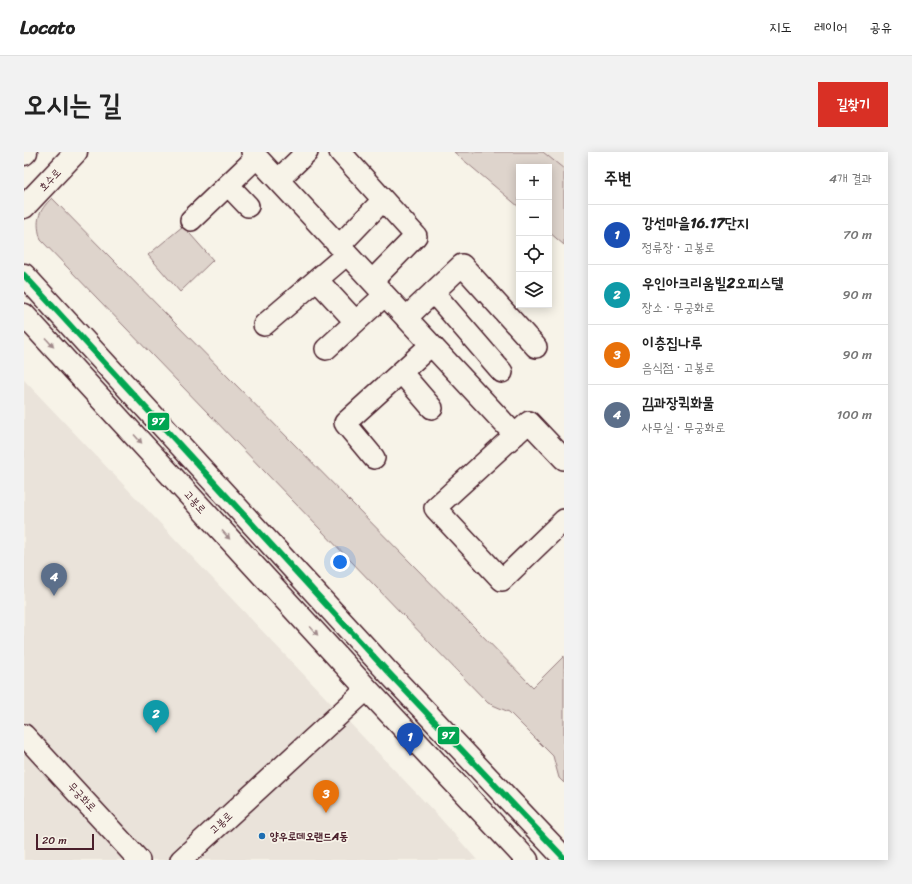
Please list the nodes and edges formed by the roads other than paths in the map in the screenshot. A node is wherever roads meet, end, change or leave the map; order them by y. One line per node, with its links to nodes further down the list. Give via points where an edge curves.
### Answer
1 (26, 152): 5 (main road)
2 (76, 152): 11 (main road, 호수로)
3 (307, 152): 7 (street)
4 (340, 152): 9 (street)
5 (24, 154)
6 (255, 155): 7 (street); 8 (street)
7 (278, 180): 13 (street)
8 (228, 185): 10 (street); 12 (street)
9 (383, 200): 13 (street); 16 (street, via 416,236)
10 (248, 206)
11 (24, 207)
12 (191, 220)
13 (343, 250): 15 (street); 16 (street)
14 (24, 275): 34 (main road, via 387,671)
15 (317, 280): 20 (street); 21 (street)
16 (378, 288): 19 (street); 20 (street)
17 (433, 292): 19 (street); 23 (street, via 462,265); 26 (street)
18 (24, 314): 32 (main road, 고봉로, one-way to 32)
19 (406, 318): 22 (street)
20 (355, 321): 24 (street)
21 (264, 325)
22 (431, 345): 25 (street); 28 (street)
23 (536, 347)
24 (326, 348)
25 (401, 372): 27 (street); 29 (street, via 345,423)
26 (502, 372)
27 (432, 408)
28 (515, 434): 30 (street, via 529,422); 31 (street, via 435,508 502,580)
29 (374, 458)
30 (564, 460)
31 (564, 520)
32 (367, 689): 36 (street, 고봉로); 37 (main road, 고봉로)
33 (24, 735): 35 (street, 무궁화로)
34 (564, 858)
35 (139, 860)
36 (181, 860)
37 (527, 860)

